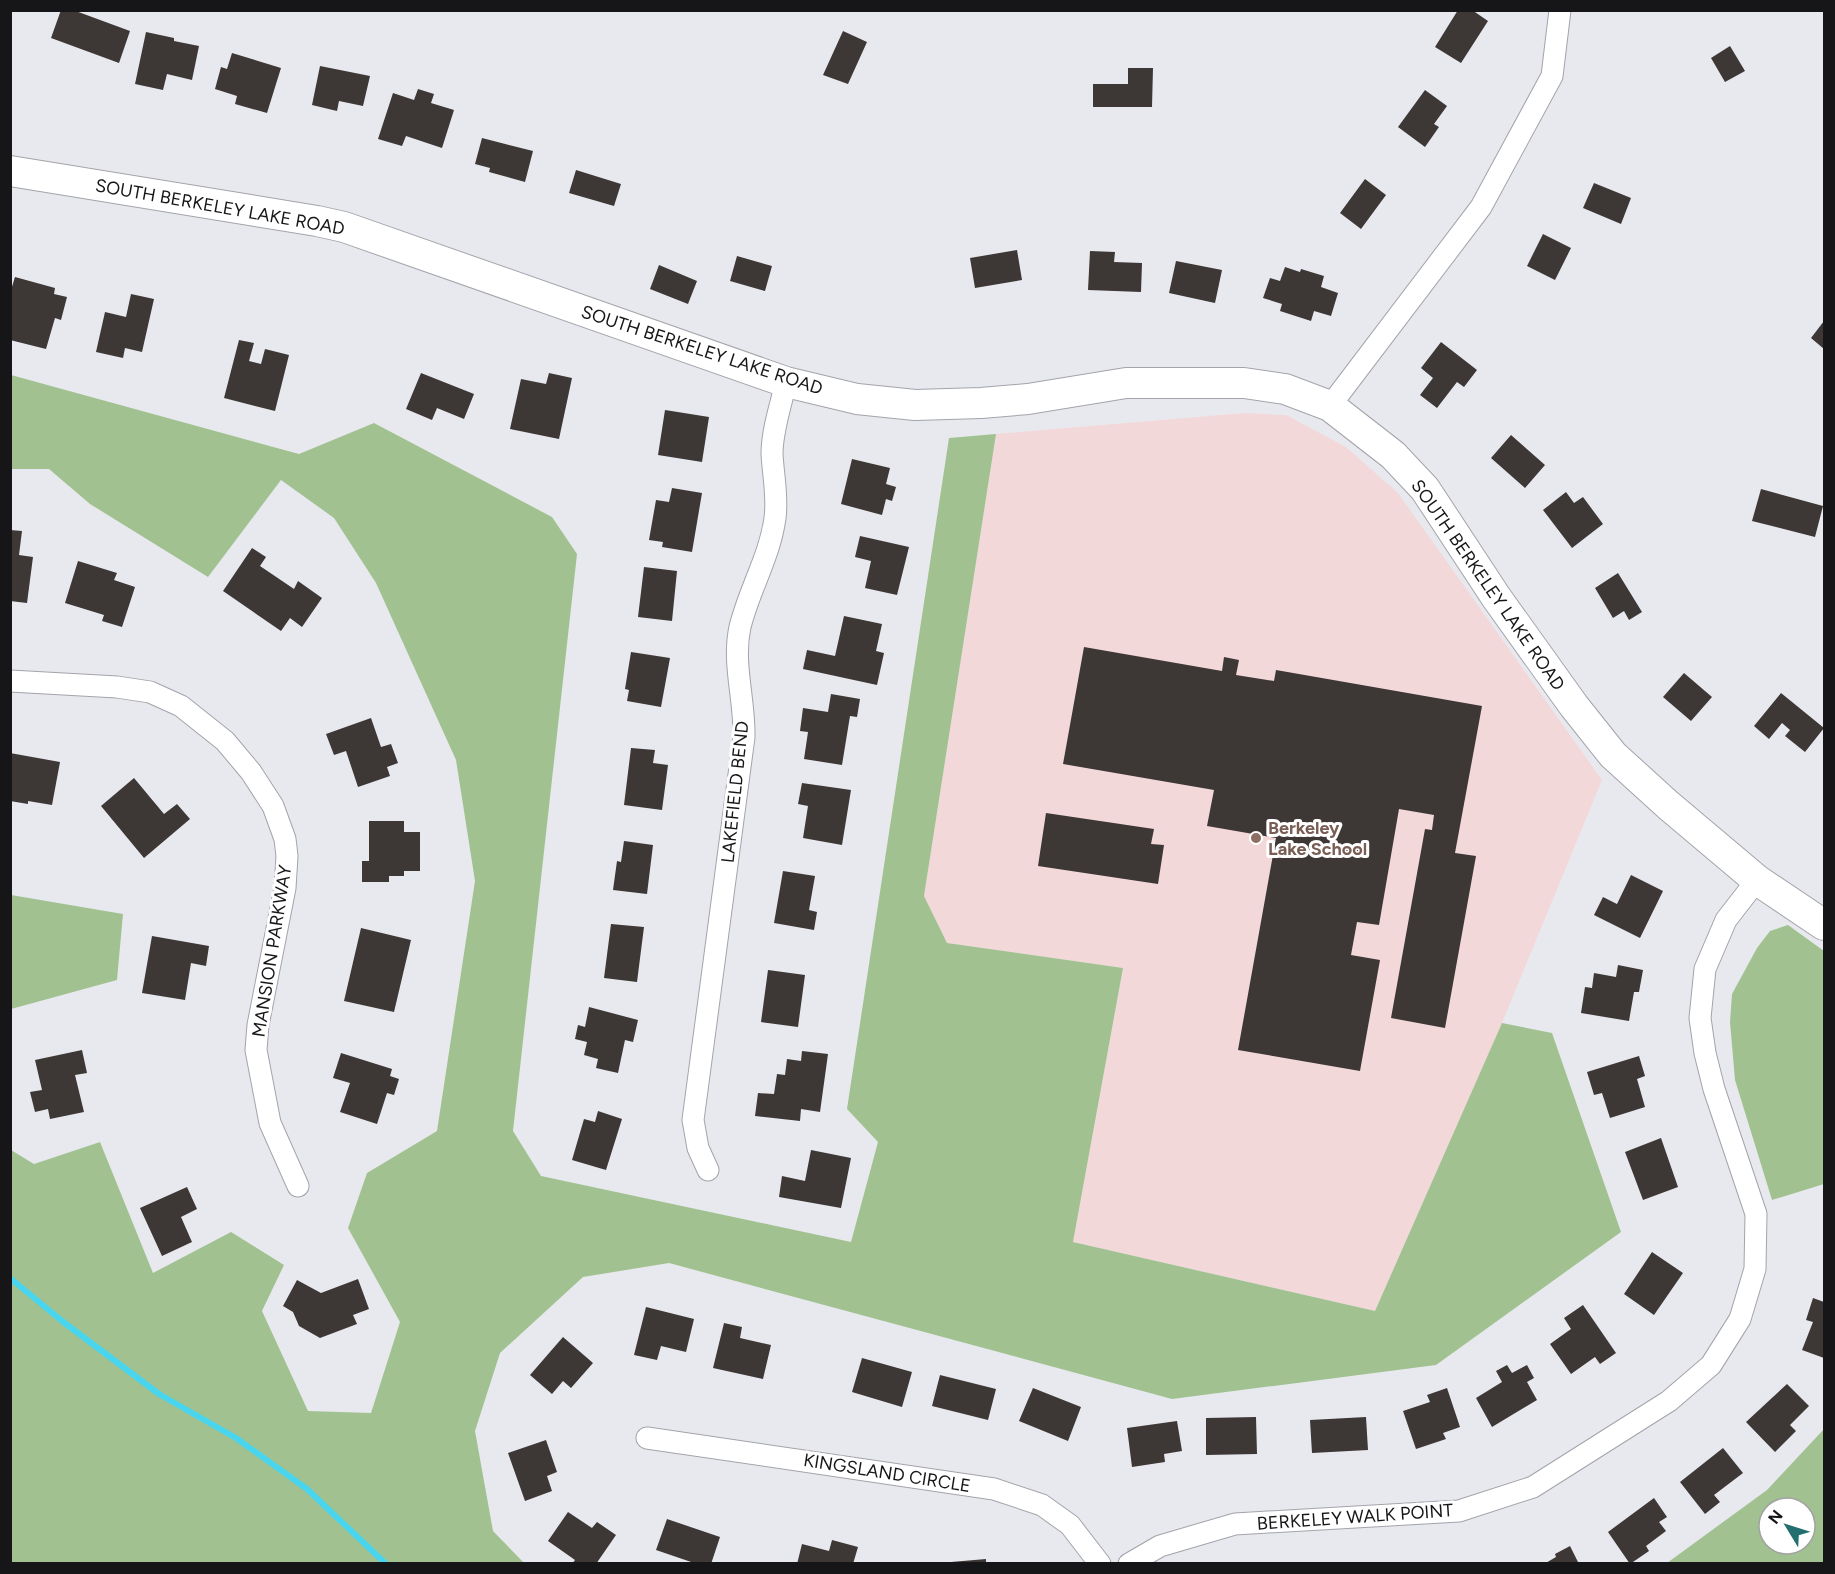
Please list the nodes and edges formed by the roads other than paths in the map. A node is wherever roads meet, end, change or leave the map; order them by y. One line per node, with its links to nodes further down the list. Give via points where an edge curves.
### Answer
1 (1560, 10): 4 (street, via 1552,76 1481,207)
2 (10, 171): 3 (street, SOUTH BERKELEY LAKE ROAD, via 344,227)
3 (786, 382): 4 (street, SOUTH BERKELEY LAKE ROAD, via 857,399 915,405 1028,399 1126,383 1244,383 1285,389); 8 (street, LAKEFIELD BEND, via 773,438 776,515 740,627 738,645 744,737 693,1120 698,1148)
4 (1330, 406): 6 (street, SOUTH BERKELEY LAKE ROAD, via 1393,455 1425,489 1496,597 1613,755)
5 (10, 681): 9 (street, MANSION PARKWAY, via 117,687 150,692 181,706 225,741 273,806 285,839 285,888 256,1050 270,1123)
6 (1757, 880): 7 (street, SOUTH BERKELEY LAKE ROAD); 12 (street, BERKELEY WALK POINT, via 1726,920 1705,969 1700,1018 1714,1089 1756,1214 1755,1269 1740,1319 1711,1365 1669,1401 1533,1487 1459,1511 1235,1524 1160,1546)
7 (1824, 925)
8 (708, 1170)
9 (297, 1186)
10 (647, 1438): 11 (street, KINGSLAND CIRCLE, via 994,1490 1042,1504 1070,1525)
11 (1100, 1563)
12 (1129, 1563)

